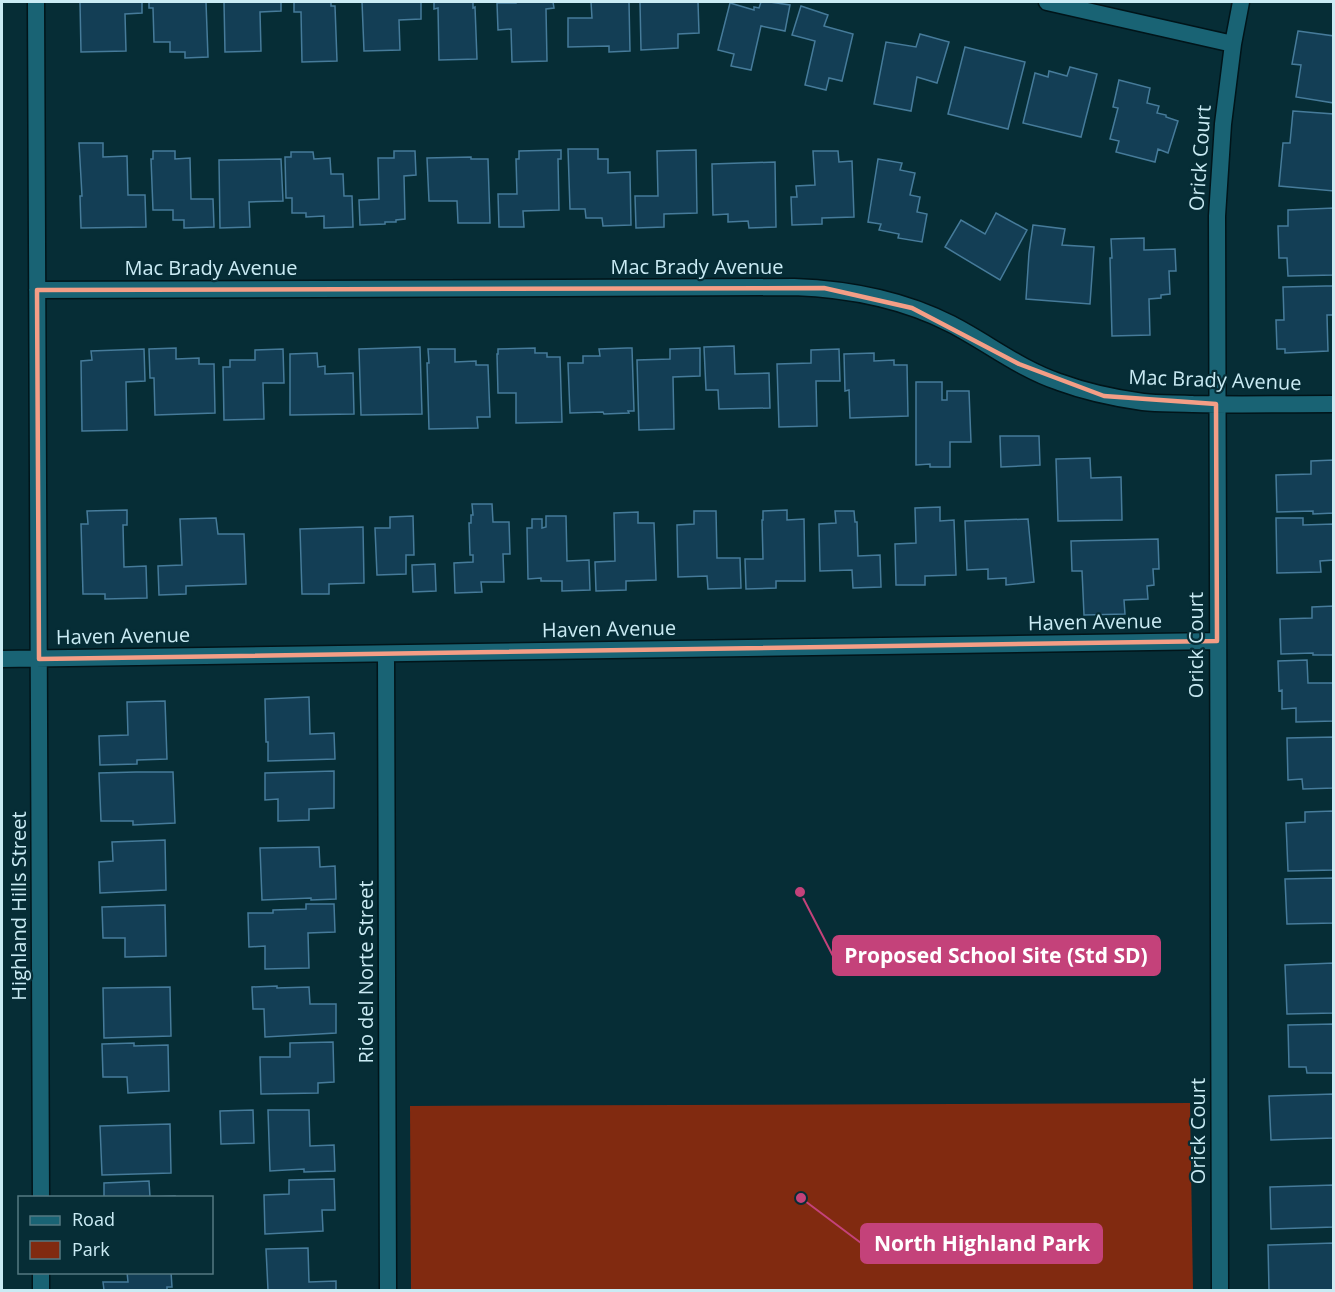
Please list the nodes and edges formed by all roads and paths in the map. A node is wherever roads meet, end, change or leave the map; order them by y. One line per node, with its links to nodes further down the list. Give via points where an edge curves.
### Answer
1 (36, 2): 5 (street, Highland Hills Street)
2 (1047, 2): 4 (street)
3 (1241, 2): 4 (street, Orick Court)
4 (1233, 44): 6 (street, Orick Court, via 1222,124 1216,216)
5 (37, 290): 6 (street, Mac Brady Avenue, via 824,288 912,308 951,324 1058,382 1104,396 1145,403); 11 (street, Highland Hills Street)
6 (1216, 404): 7 (street, Mac Brady Avenue); 8 (street, Orick Court)
7 (1334, 404)
8 (1217, 641): 9 (street, Haven Avenue); 16 (street, Orick Court)
9 (386, 654): 11 (street, Haven Avenue); 15 (street, Rio del Norte Street)
10 (2, 659): 11 (street, Haven Avenue)
11 (39, 659): 12 (street, Highland Hills Street)
12 (41, 1196)
13 (41, 1274): 14 (street)
14 (41, 1290)
15 (388, 1290)
16 (1220, 1290)

